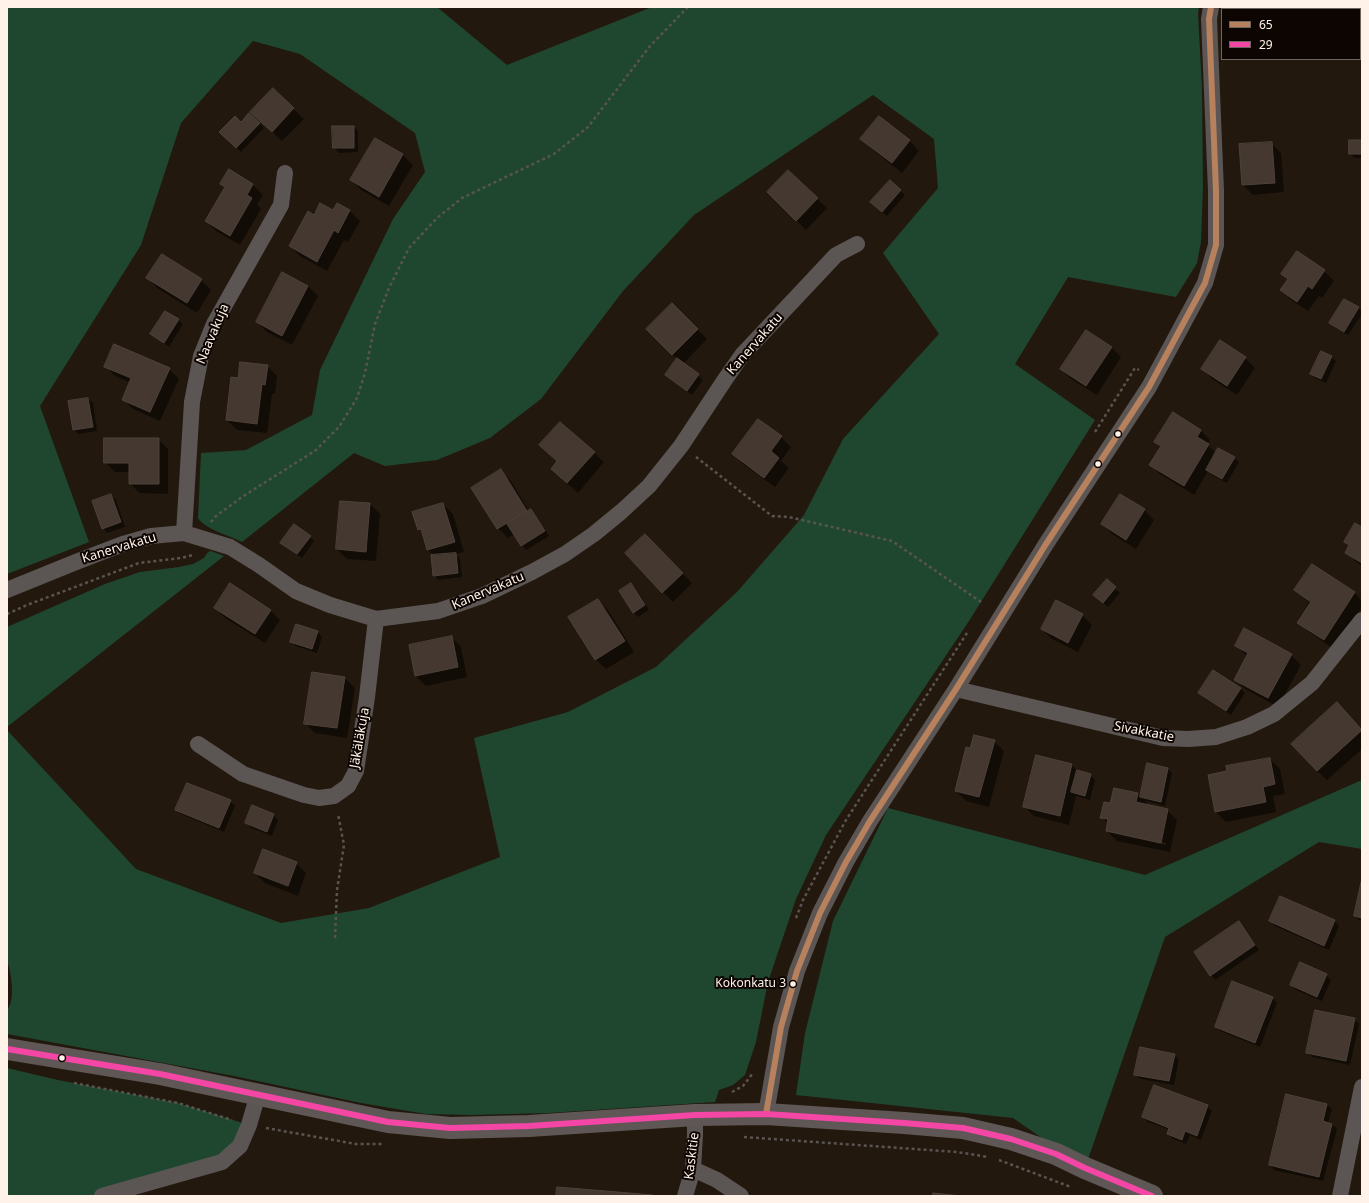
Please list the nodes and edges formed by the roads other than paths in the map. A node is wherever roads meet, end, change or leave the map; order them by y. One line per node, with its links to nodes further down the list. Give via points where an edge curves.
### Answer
1 (1211, 7): 8 (street, via 1209,19 1216,245 1205,283 1149,387 1046,544)
2 (285, 173): 4 (street, Naavakuja, via 282,205 214,324 201,356 192,402)
3 (857, 244): 6 (street, Kanervakatu, via 836,255 742,355 681,446 649,486 594,534 532,572 475,598 438,611)
4 (184, 533): 5 (street, Kanervakatu, via 151,536 122,544); 6 (street, Kanervakatu, via 230,547 296,591)
5 (7, 590)
6 (376, 619): 9 (street, Jäkäläkuja, via 356,771 348,786 334,796 311,797 243,774)
7 (1362, 620): 8 (street, Sivakkatie, via 1312,683 1274,714 1247,727 1216,737 1163,738)
8 (956, 689): 13 (street, via 870,821 820,913 797,971 782,1027)
9 (198, 744)
10 (7, 1049): 12 (street, via 160,1074)
11 (1362, 1087): 20 (street)
12 (258, 1094): 14 (street, via 388,1122 450,1128 529,1126); 16 (street, via 240,1146 222,1162)
13 (766, 1114): 14 (street); 19 (street, via 963,1128 1004,1137 1056,1154)
14 (695, 1115): 15 (street, Kaskitie)
15 (693, 1169): 17 (street, Kaskitie); 18 (street)
16 (102, 1196)
17 (685, 1196)
18 (742, 1196)
19 (1152, 1196)
20 (1340, 1196)

